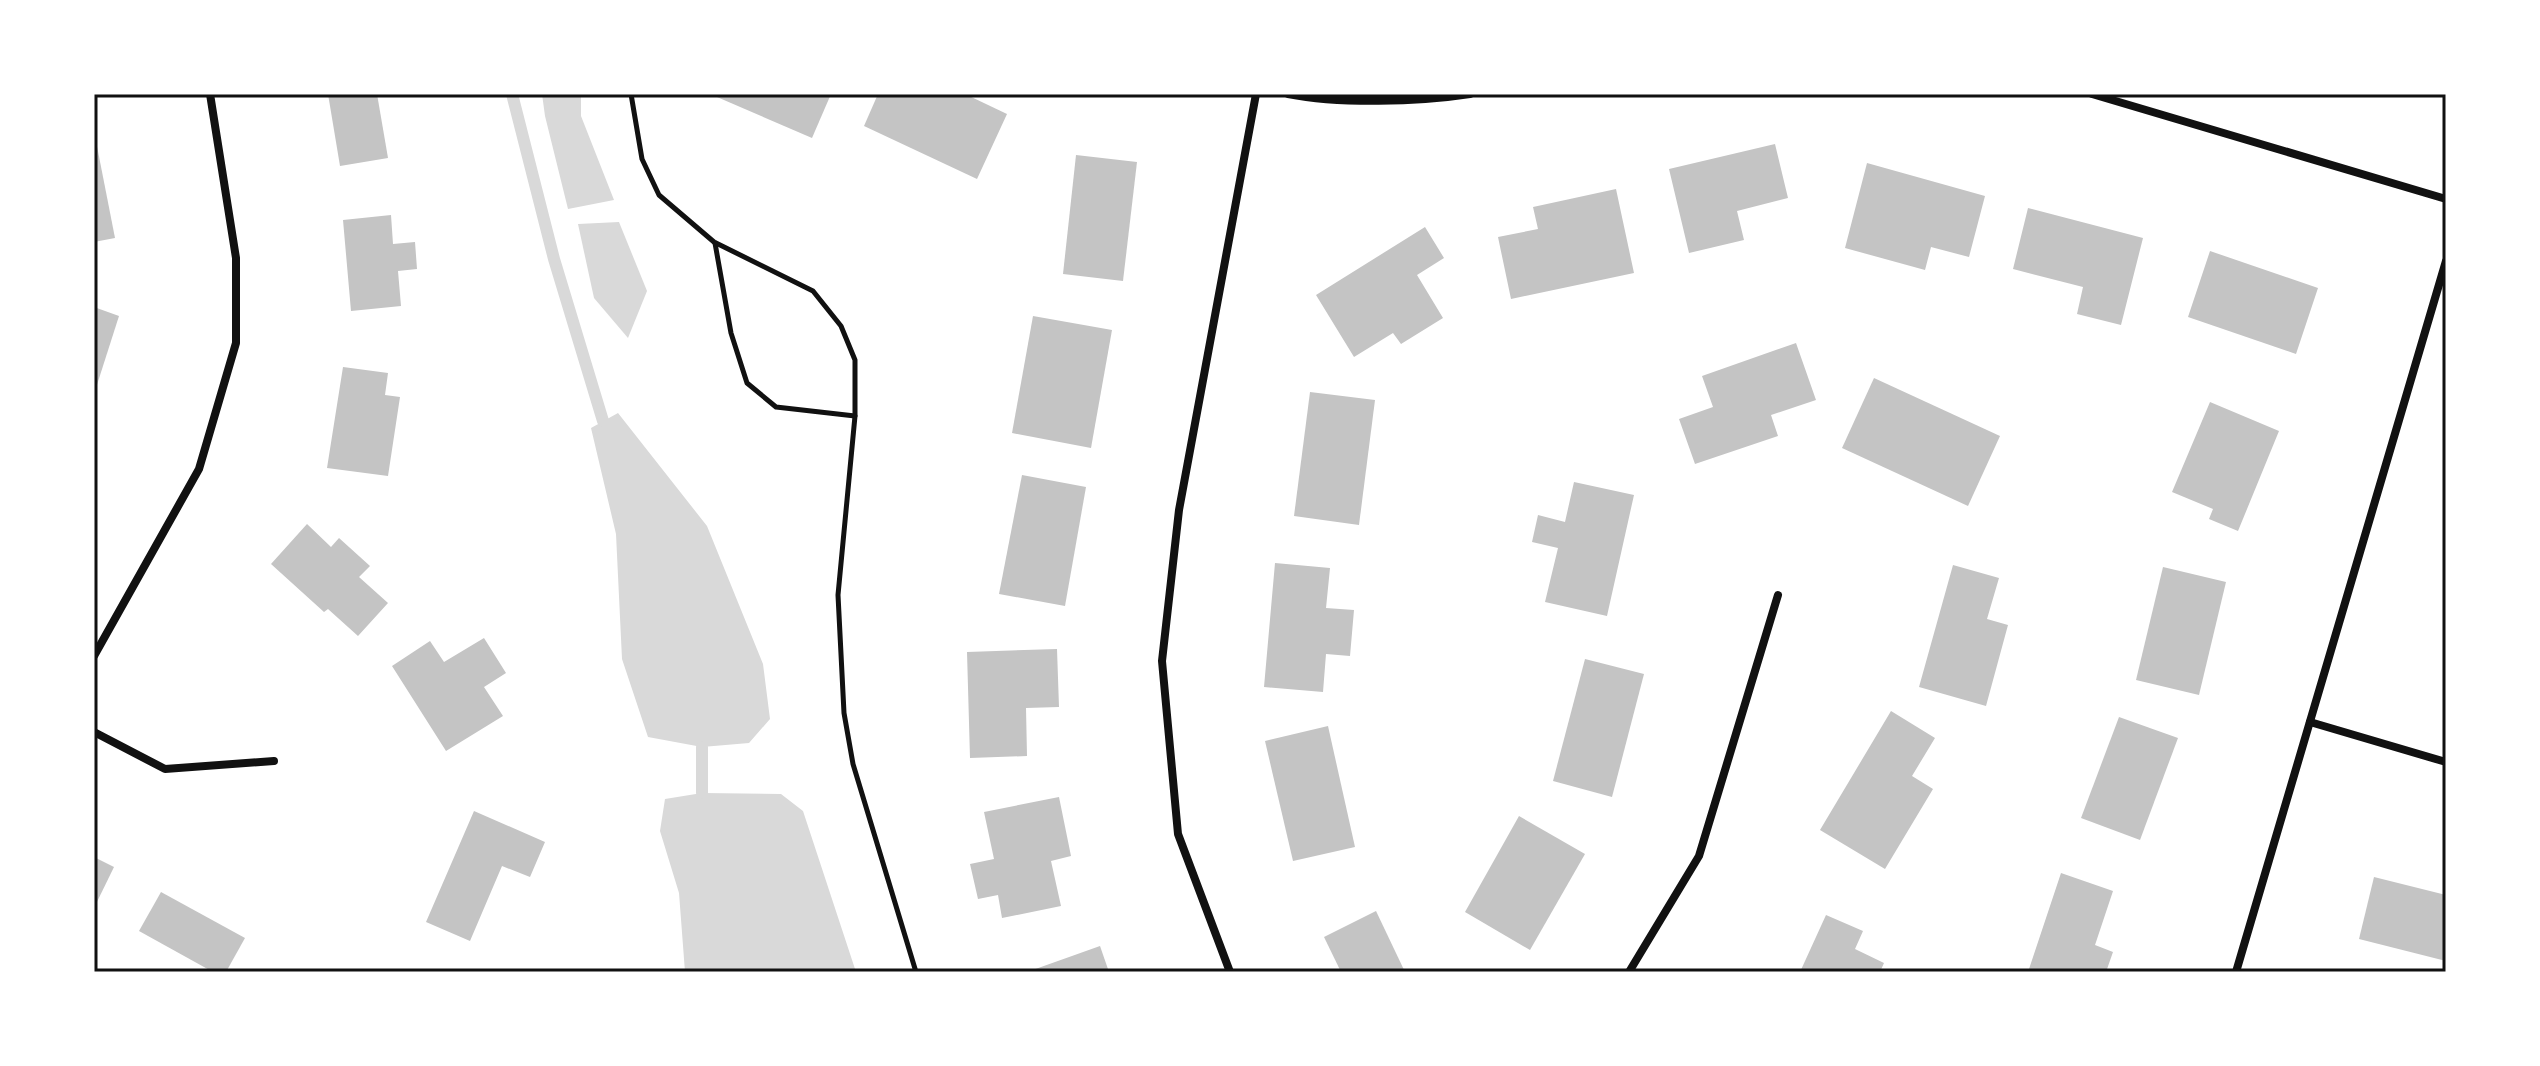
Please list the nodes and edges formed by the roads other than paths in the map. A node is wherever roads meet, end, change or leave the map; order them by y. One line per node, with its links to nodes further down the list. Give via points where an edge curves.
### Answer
1 (210, 94): 9 (street, via 236,258 236,343 199,469)
2 (1256, 94): 14 (street, via 1179,510 1162,661 1178,834)
3 (1288, 94): 4 (street, via 1314,99 1437,99)
4 (1470, 94)
5 (2092, 94): 6 (street)
6 (2446, 199)
7 (2446, 261): 10 (street)
8 (1778, 595): 15 (street, via 1699,856)
9 (94, 656)
10 (2310, 722): 13 (street); 16 (street)
11 (94, 732): 12 (street, via 165,769)
12 (274, 761)
13 (2446, 762)
14 (1230, 972)
15 (1629, 972)
16 (2236, 972)

